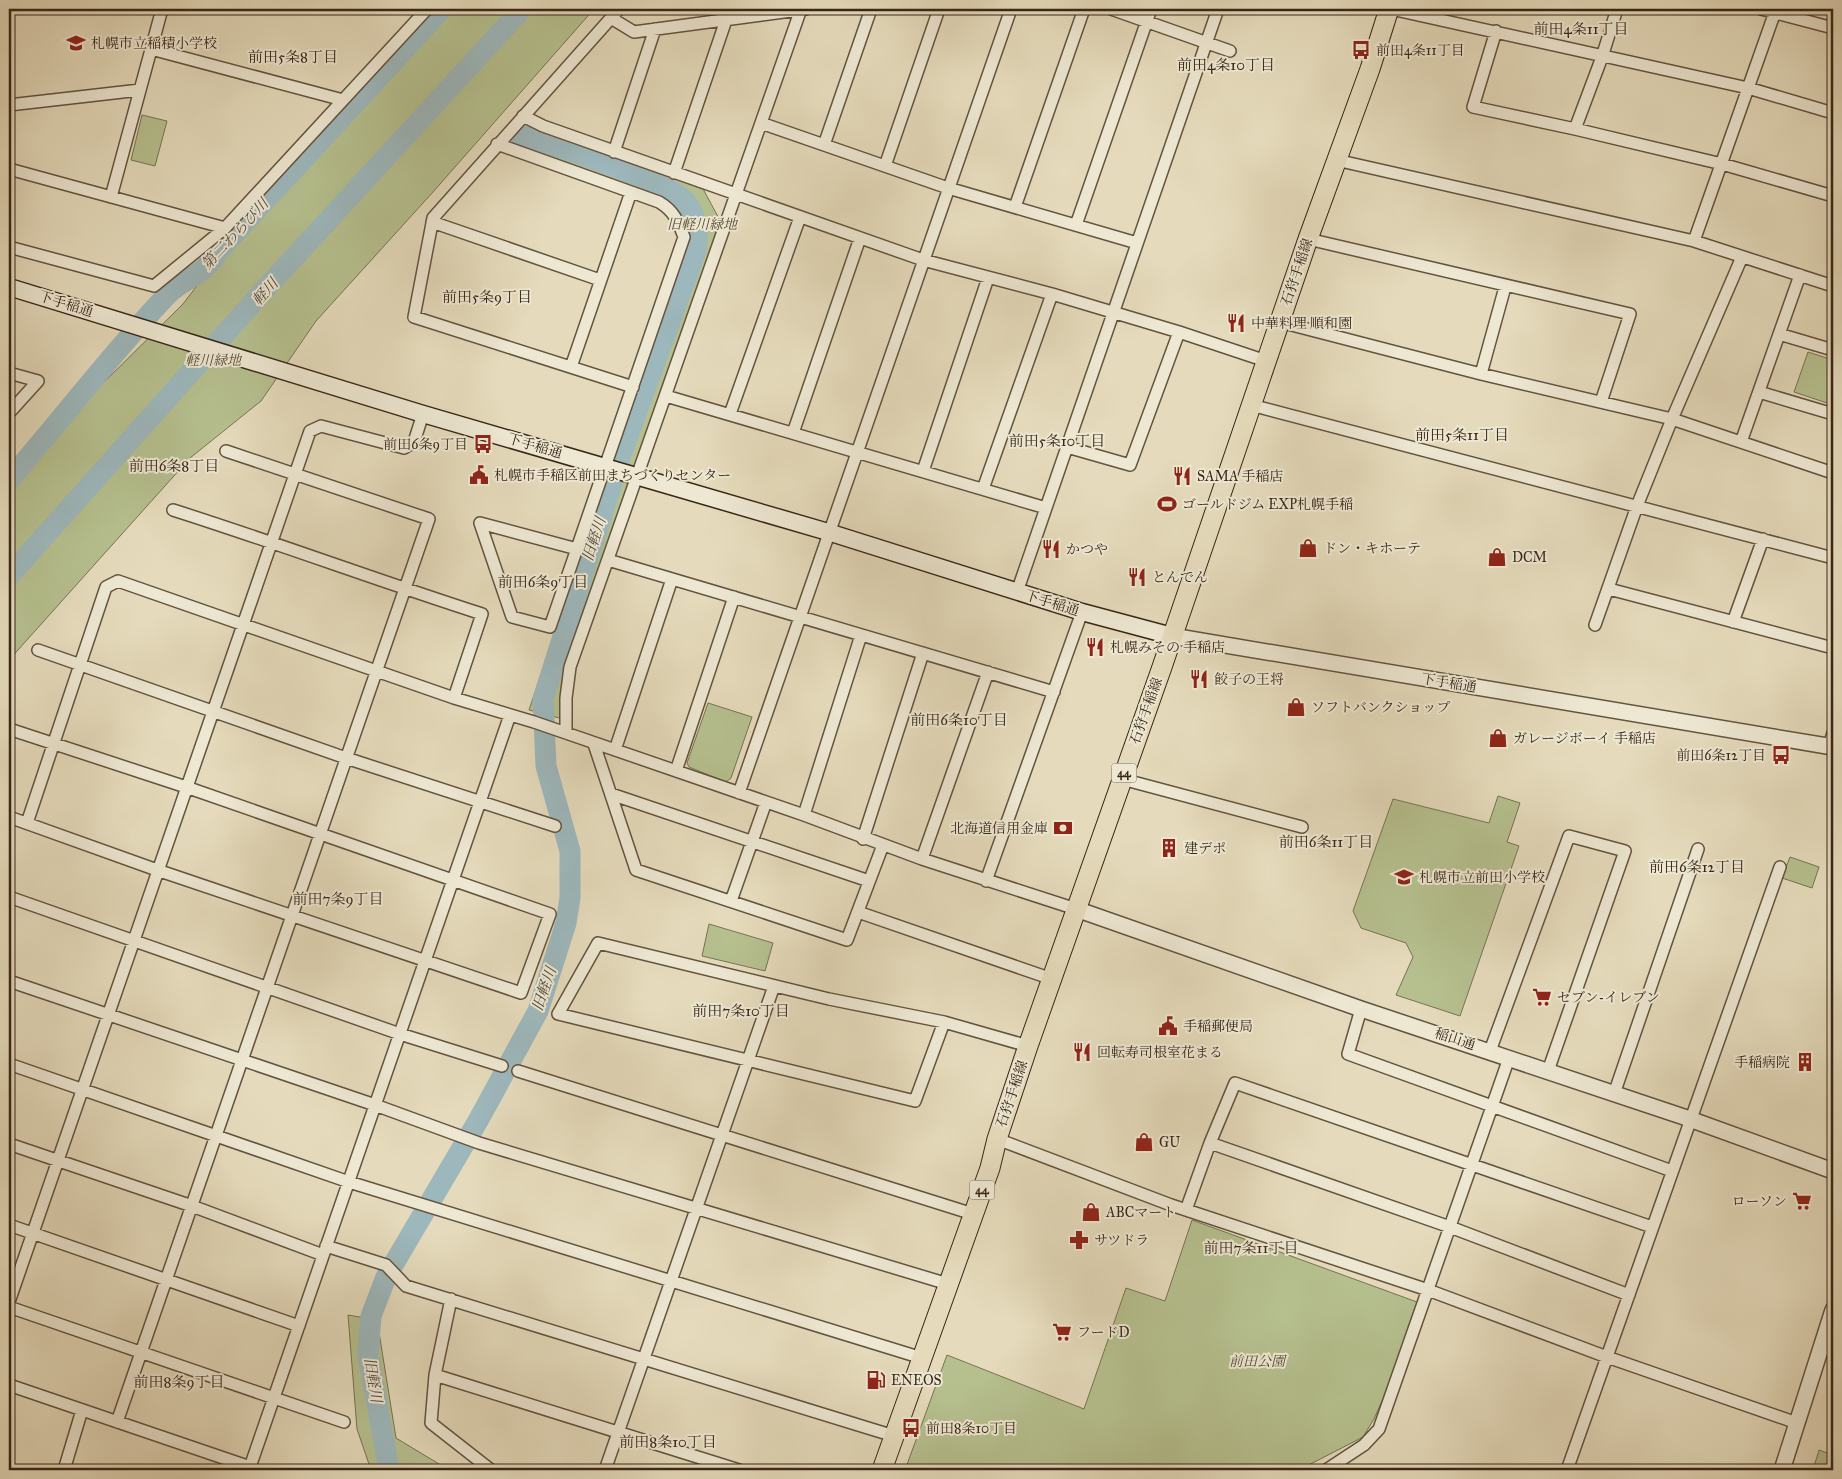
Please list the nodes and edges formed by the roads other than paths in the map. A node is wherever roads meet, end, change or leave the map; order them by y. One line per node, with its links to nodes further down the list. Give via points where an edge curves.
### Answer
1 (162, 9): 23 (street)
2 (427, 9): 28 (street)
3 (619, 9): 17 (street)
4 (801, 9): 5 (street); 18 (street); 32 (street)
5 (806, 9)
6 (871, 9): 35 (street)
7 (939, 9): 39 (street)
8 (1011, 9): 42 (street)
9 (1084, 9): 47 (street)
10 (1111, 9): 16 (street)
11 (1218, 9): 22 (street)
12 (1390, 9): 21 (street); 37 (main road, 石狩手稲線 / 44)
13 (1617, 9): 25 (street)
14 (1761, 9): 15 (street)
15 (1775, 10): 19 (street); 26 (street)
16 (1149, 14): 22 (street); 50 (street)
17 (611, 18): 20 (street, via 634,32); 31 (street)
18 (726, 20): 20 (street); 41 (street)
19 (1833, 28)
20 (655, 30): 36 (street)
21 (1496, 31): 25 (street); 33 (street, via 1473,107)
22 (1207, 42): 24 (street); 55 (street)
23 (151, 49): 27 (street); 28 (street)
24 (1230, 51)
25 (1602, 57): 26 (street); 33 (street)
26 (1748, 88): 30 (street); 38 (street)
27 (140, 90): 29 (street); 46 (street)
28 (343, 100): 51 (street)
29 (9, 106)
30 (1833, 113)
31 (523, 116): 34 (street); 36 (street)
32 (761, 123): 35 (street); 44 (street)
33 (1575, 129): 38 (street)
34 (497, 144): 43 (street); 49 (street)
35 (824, 145): 39 (street)
36 (614, 152): 41 (street)
37 (1336, 160): 53 (main road, 石狩手稲線 / 44); 54 (street)
38 (1722, 164): 45 (street); 54 (street)
39 (885, 166): 42 (street)
40 (9, 170): 46 (street)
41 (674, 173): 44 (street)
42 (948, 188): 47 (street); 58 (street)
43 (631, 192): 61 (street); 75 (street, via 671,210 684,237)
44 (736, 194): 48 (street); 77 (street)
45 (1833, 196)
46 (111, 197): 51 (street)
47 (1014, 207): 50 (street)
48 (800, 217): 52 (street); 82 (street)
49 (432, 222): 61 (street); 72 (street, via 414,318)
50 (1076, 225): 55 (street)
51 (225, 228): 56 (street, via 154,286)
52 (860, 238): 58 (street); 85 (street)
53 (1308, 240): 64 (street); 67 (main road, 石狩手稲線 / 44)
54 (1694, 241): 57 (street)
55 (1137, 243): 66 (street)
56 (9, 247)
57 (1742, 257): 59 (street); 84 (street)
58 (923, 260): 60 (street); 89 (street)
59 (1800, 275): 62 (street); 69 (street)
60 (988, 278): 65 (street); 91 (street)
61 (600, 280): 72 (street)
62 (1833, 286)
63 (9, 287): 81 (main road, 下手稲通)
64 (1505, 287): 74 (street); 78 (street, via 1630,314)
65 (1052, 294): 66 (street); 95 (street)
66 (1113, 312): 68 (street); 87 (street)
67 (1280, 322): 71 (main road, 石狩手稲線 / 44); 74 (street)
68 (1179, 332): 71 (street); 87 (street, via 1130,464)
69 (1779, 334): 70 (street); 76 (street)
70 (1833, 350)
71 (1266, 361): 79 (main road, 石狩手稲線 / 44)
72 (571, 367): 75 (street)
73 (9, 373): 80 (street, via 38,381)
74 (1481, 374): 78 (street)
75 (632, 387): 90 (street)
76 (1759, 392): 83 (street); 86 (street)
77 (666, 396): 82 (street); 94 (street)
78 (1602, 402): 84 (street)
79 (1251, 404): 96 (street); 116 (main road, 石狩手稲線 / 44)
80 (9, 413)
81 (424, 414): 90 (main road, 下手稲通); 92 (street, via 414,442 404,448 321,426 310,431)
82 (730, 414): 85 (street)
83 (1833, 414)
84 (1672, 419): 86 (street); 96 (street)
85 (793, 432): 89 (street)
86 (1741, 442): 93 (street)
87 (1067, 447): 97 (street)
88 (226, 451): 92 (street)
89 (856, 451): 91 (street); 99 (street)
90 (605, 467): 94 (main road, 下手稲通); 102 (street)
91 (923, 471): 95 (street)
92 (294, 472): 101 (street); 106 (street, via 429,519)
93 (1833, 473)
94 (638, 476): 99 (main road, 下手稲通); 104 (street)
95 (983, 489): 97 (street)
96 (1637, 506): 100 (street); 107 (street)
97 (1046, 508): 108 (street)
98 (173, 510): 101 (street)
99 (828, 532): 108 (main road, 下手稲通); 111 (street)
100 (1763, 539): 103 (street); 112 (street)
101 (270, 541): 106 (street); 113 (street)
102 (577, 549): 102 (street, via 550,627 512,617 480,523)
103 (1833, 558)
104 (608, 560): 105 (street); 128 (street, via 570,667)
105 (672, 579): 109 (street); 132 (street)
106 (405, 590): 121 (street); 124 (street, via 482,614)
107 (1609, 590): 112 (street); 114 (street)
108 (1017, 592): 110 (main road, 下手稲通)
109 (734, 597): 111 (street); 134 (street)
110 (1082, 612): 116 (main road, 下手稲通); 123 (street)
111 (801, 617): 115 (street); 137 (street)
112 (1733, 622): 117 (street)
113 (242, 625): 120 (street, via 118,581 106,587); 121 (street); 125 (street)
114 (1595, 625)
115 (861, 635): 119 (street); 141 (street)
116 (1172, 636): 129 (street, 下手稲通); 135 (main road, 石狩手稲線 / 44)
117 (1833, 648)
118 (38, 650): 120 (street)
119 (924, 653): 122 (street); 147 (street)
120 (79, 666): 125 (street); 130 (street)
121 (376, 670): 124 (street); 133 (street)
122 (988, 672): 123 (street); 151 (street)
123 (1054, 692): 155 (street)
124 (454, 698): 126 (street)
125 (212, 712): 133 (street); 136 (street)
126 (510, 715): 128 (street); 139 (street)
127 (9, 729): 130 (street)
128 (562, 731): 131 (street)
129 (1832, 742)
130 (53, 743): 136 (street); 143 (street)
131 (594, 744): 132 (street); 138 (street)
132 (615, 750): 134 (street)
133 (346, 758): 139 (street); 146 (street)
134 (676, 771): 137 (street)
135 (1122, 779): 145 (street); 159 (main road, 石狩手稲線 / 44)
136 (186, 787): 146 (street); 153 (street)
137 (739, 793): 140 (street)
138 (611, 794): 148 (street); 158 (street, via 636,870)
139 (480, 801): 144 (street); 154 (street)
140 (766, 802): 141 (street); 148 (street)
141 (804, 815): 147 (street)
142 (9, 817): 143 (street)
143 (27, 823): 153 (street)
144 (554, 826)
145 (1302, 827)
146 (319, 835): 154 (street); 161 (street)
147 (863, 838): 149 (street)
148 (752, 842): 156 (street); 158 (street)
149 (883, 845): 151 (street); 156 (street)
150 (1698, 849): 182 (street)
151 (922, 859): 155 (street)
152 (1780, 867): 185 (street)
153 (157, 870): 161 (street); 162 (street)
154 (453, 880): 163 (street); 163 (street, via 550,914 521,992)
155 (986, 880): 159 (street)
156 (869, 881): 160 (street)
157 (9, 897): 162 (street)
158 (731, 901): 160 (street, via 847,940)
159 (1076, 909): 164 (main road, 石狩手稲線 / 44); 168 (street, 稲山通)
160 (858, 912): 164 (street)
161 (292, 915): 163 (street); 167 (street)
162 (133, 940): 167 (street); 169 (street)
163 (425, 961): 171 (street)
164 (1052, 979): 172 (main road, 石狩手稲線 / 44)
165 (9, 981): 169 (street)
166 (774, 986): 170 (street); 175 (street); 175 (street, via 598,943 558,1014)
167 (267, 987): 171 (street); 176 (street)
168 (1361, 1009): 173 (street, 稲山通); 184 (street, via 1348,1054)
169 (108, 1014): 176 (street); 181 (street)
170 (944, 1022): 172 (street); 175 (street, via 915,1101)
171 (400, 1034): 178 (street); 183 (street)
172 (1028, 1046): 188 (main road, 石狩手稲線 / 44)
173 (1490, 1051): 174 (street, 稲山通); 179 (street, via 1569,836 1625,851)
174 (1509, 1058): 179 (street, 稲山通); 184 (street)
175 (748, 1060): 187 (street)
176 (242, 1061): 183 (street); 186 (street)
177 (9, 1064): 181 (street)
178 (502, 1066)
179 (1548, 1070): 182 (street, 稲山通)
180 (518, 1071): 187 (street)
181 (82, 1088): 186 (street); 191 (street)
182 (1614, 1094): 185 (street, 稲山通)
183 (375, 1105): 195 (street); 197 (street, via 479,1143)
184 (1493, 1105): 192 (street); 193 (street)
185 (1689, 1120): 193 (street); 194 (street, 稲山通)
186 (217, 1135): 195 (street); 196 (street)
187 (723, 1135): 197 (street); 199 (street)
188 (997, 1140): 198 (street); 199 (main road, 石狩手稲線 / 44)
189 (1210, 1143): 192 (street, via 1235,1084); 198 (street); 201 (street)
190 (9, 1144): 191 (street)
191 (57, 1160): 196 (street); 203 (street)
192 (1471, 1166): 201 (street); 202 (street)
193 (1672, 1171): 202 (street)
194 (1833, 1171)
195 (349, 1182): 204 (street); 206 (street)
196 (192, 1206): 204 (street); 205 (street)
197 (696, 1208): 206 (street); 207 (street)
198 (1186, 1210): 208 (street)
199 (973, 1214): 207 (main road, 石狩手稲線 / 44)
200 (9, 1225): 203 (street)
201 (1450, 1227): 208 (street); 209 (street)
202 (1652, 1227): 209 (street)
203 (32, 1233): 205 (street); 211 (street)
204 (325, 1250): 210 (street, via 386,1264 406,1286); 214 (street)
205 (167, 1280): 214 (street); 215 (street)
206 (670, 1281): 217 (street); 218 (street)
207 (948, 1284): 217 (main road, 石狩手稲線 / 44)
208 (1428, 1290): 216 (street); 233 (street, via 1379,1429 1364,1445)
209 (1629, 1295): 216 (street)
210 (451, 1300): 218 (street); 219 (street)
211 (9, 1302)
212 (9, 1307): 215 (street)
213 (1833, 1310): 225 (street)
214 (299, 1326): 221 (street)
215 (142, 1353): 221 (street); 223 (street)
216 (1607, 1357): 225 (street); 234 (street)
217 (922, 1358): 227 (main road, 石狩手稲線 / 44)
218 (643, 1359): 226 (street); 227 (street)
219 (435, 1375): 226 (street); 229 (street, via 431,1424)
220 (9, 1385): 222 (street)
221 (274, 1398): 223 (street, via 250,1467); 224 (street)
222 (82, 1410): 223 (street); 228 (street)
223 (117, 1422)
224 (344, 1422)
225 (1797, 1423): 235 (street)
226 (618, 1432): 230 (street); 231 (street)
227 (894, 1436): 232 (main road, 石狩手稲線 / 44)
228 (64, 1470)
229 (491, 1470)
230 (605, 1470)
231 (739, 1470)
232 (882, 1470)
233 (1326, 1470)
234 (1568, 1470)
235 (1782, 1470)

